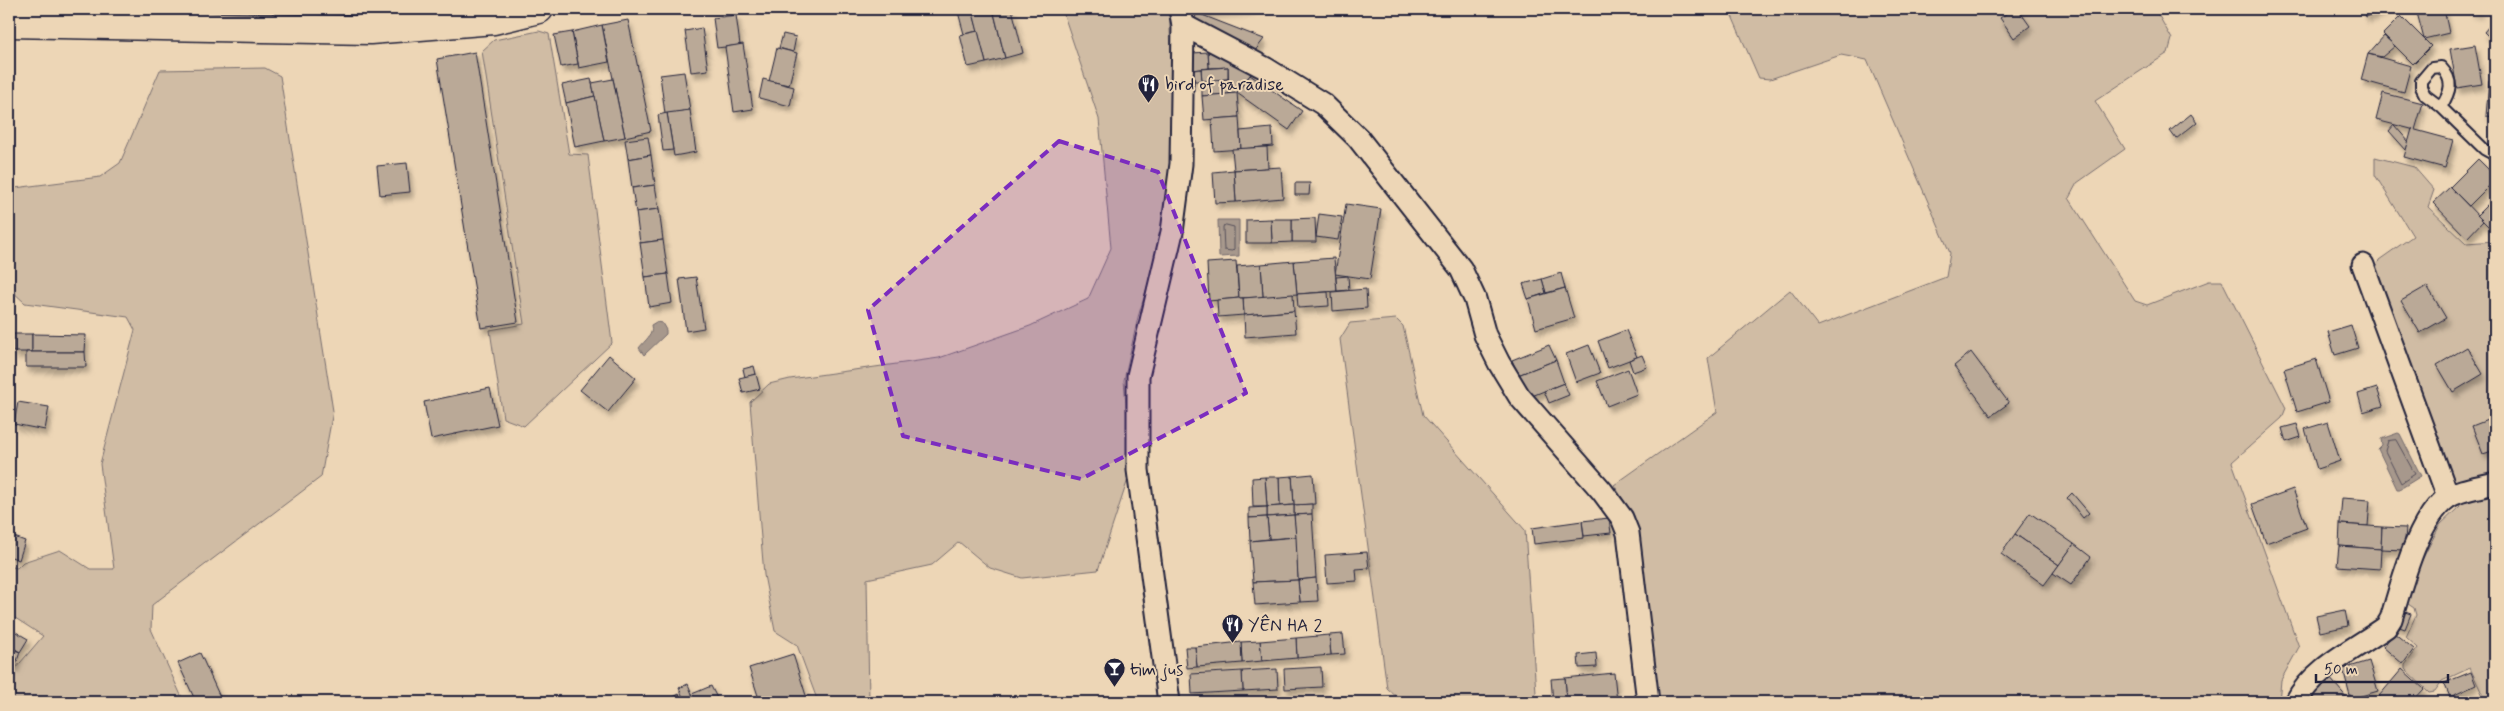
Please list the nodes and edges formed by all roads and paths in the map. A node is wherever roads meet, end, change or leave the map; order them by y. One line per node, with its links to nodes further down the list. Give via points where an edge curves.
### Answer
1 (539, 9): 3 (main road, via 494,20)
2 (1181, 17): 10 (street, via 1181,164 1172,232 1138,376 1138,470); 11 (street, via 1323,104 1358,138 1461,269 1485,335 1509,381 1536,418 1622,518 1628,533)
3 (369, 19): 4 (main road)
4 (9, 24)
5 (2441, 107): 6 (lane, via 2484,150)
6 (2495, 155)
7 (2363, 265): 9 (street)
8 (2495, 484): 9 (street)
9 (2448, 497): 12 (street, via 2420,538 2386,628 2313,678)
10 (1169, 702)
11 (1648, 702)
12 (2296, 702)

